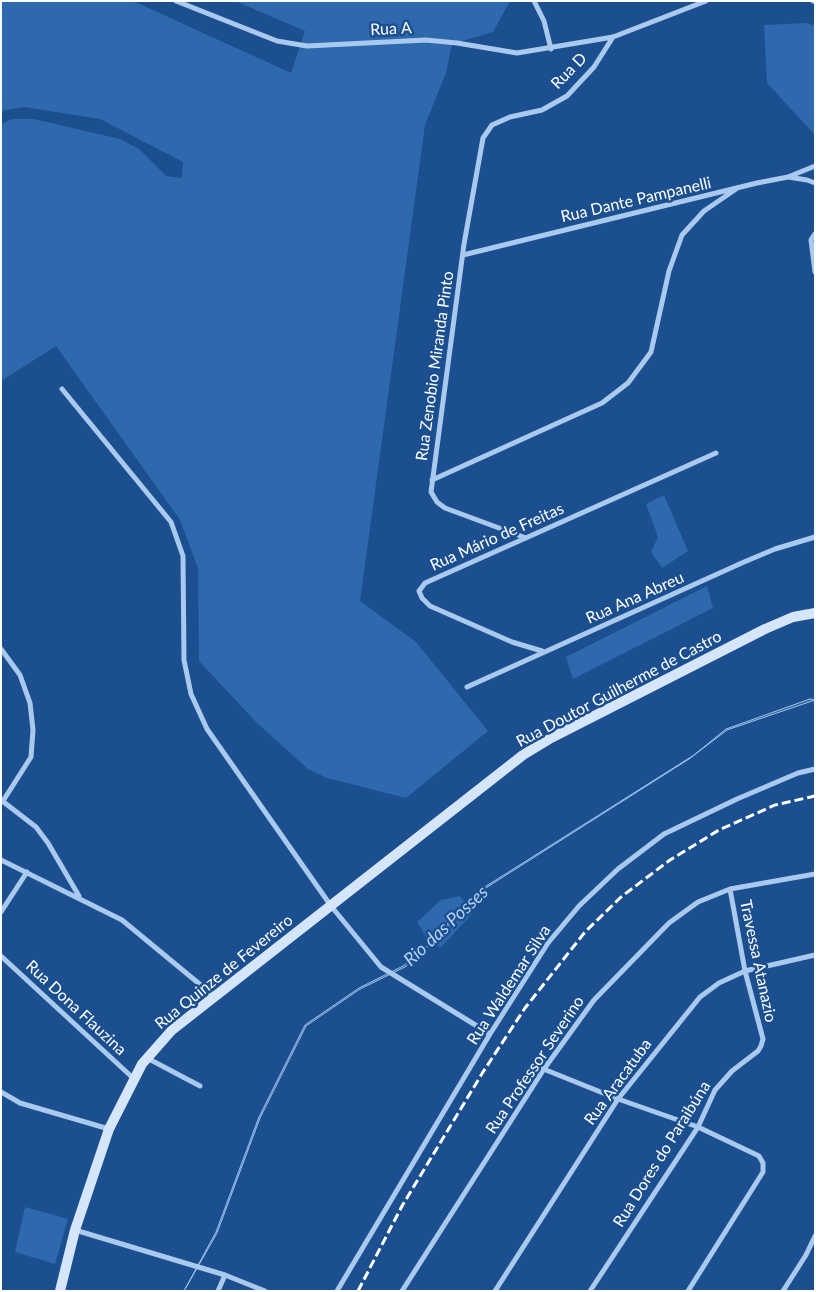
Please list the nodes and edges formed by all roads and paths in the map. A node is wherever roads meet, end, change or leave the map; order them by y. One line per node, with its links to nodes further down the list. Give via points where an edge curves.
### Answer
1 (176, 1): 5 (street, Rua A, via 277,40 307,46 426,40 517,53)
2 (534, 1): 5 (street, via 544,21)
3 (706, 1): 4 (street, Rua A)
4 (613, 37): 5 (street, Rua A); 6 (street, Rua D, via 594,67 567,96 542,110 492,125)
5 (551, 49)
6 (483, 138): 12 (street, Rua Zenobio Miranda Pinto)
7 (815, 166): 8 (street)
8 (788, 177): 9 (street, Rua Dante Pampanelli); 10 (street, Rua Dante Pampanelli)
9 (815, 183)
10 (736, 189): 12 (street, Rua Dante Pampanelli); 16 (street, via 704,211 682,235 669,271 651,352 628,383 602,403)
11 (815, 234): 13 (street, via 811,240)
12 (463, 255): 16 (street, Rua Zenobio Miranda Pinto)
13 (815, 272)
14 (62, 389): 30 (street, via 171,522 183,556 184,660 191,694 207,730 245,788)
15 (716, 453): 18 (street, Rua Mário de Freitas)
16 (432, 480): 18 (street, Rua Zenobio Miranda Pinto, via 431,492 445,508)
17 (815, 537): 21 (street, Rua Ana Abreu, via 775,549)
18 (526, 538): 21 (street, Rua Mário de Freitas, via 425,583 419,591 430,606 512,642)
19 (815, 613): 30 (main road, Rua Doutor Guilherme de Castro, via 793,617 765,629 551,738 523,755)
20 (1, 649): 24 (street, via 20,675 30,702 34,730 31,756)
21 (542, 651): 22 (street, Rua Ana Abreu)
22 (466, 687)
23 (815, 769): 36 (street, Rua Waldemar Silva, via 737,799 664,834 618,869 578,906 548,943)
24 (2, 801): 29 (street, via 36,827)
25 (1, 860): 26 (street)
26 (27, 872): 29 (street); 31 (street)
27 (815, 874): 28 (street, Rua Professor Severino)
28 (730, 889): 34 (street, Travessa Atanazio); 40 (street, Rua Professor Severino, via 698,902 669,923 594,1000)
29 (79, 897): 35 (street, via 122,920)
30 (331, 906): 35 (main road, Rua Quinze de Fevereiro); 36 (street, via 381,967)
31 (1, 912)
32 (815, 955): 34 (street, Rua Aracatuba)
33 (1, 956): 41 (street, Rua Dona Flauzina)
34 (745, 971): 37 (street, Travessa Atanazio); 44 (street, Rua Aracatuba, via 719,983 700,997)
35 (214, 996): 38 (main road, Rua Quinze de Fevereiro, via 172,1030)
36 (490, 1034): 53 (street, Rua Waldemar Silva)
37 (763, 1039): 45 (street, Rua Dores do Paraibúna, via 758,1051 732,1071 715,1090)
38 (146, 1058): 41 (main road, Rua Quinze de Fevereiro); 42 (street)
39 (536, 1066): 40 (street)
40 (544, 1069): 44 (street); 54 (street, Rua Professor Severino)
41 (133, 1078): 46 (main road, Rua Quinze de Fevereiro)
42 (200, 1086)
43 (1, 1092): 46 (street, via 20,1103)
44 (618, 1099): 45 (street); 55 (street, Rua Aracatuba)
45 (698, 1127): 56 (street, Rua Dores do Paraibúna); 57 (street, via 759,1156 763,1172)
46 (108, 1129): 47 (main road, Rua Quinze de Fevereiro)
47 (75, 1230): 49 (street); 50 (main road, Rua Quinze de Fevereiro)
48 (815, 1236): 58 (street)
49 (224, 1275): 51 (street); 52 (street)
50 (60, 1291)
51 (218, 1291)
52 (265, 1291)
53 (337, 1291)
54 (402, 1291)
55 (495, 1291)
56 (590, 1291)
57 (688, 1291)
58 (783, 1291)

